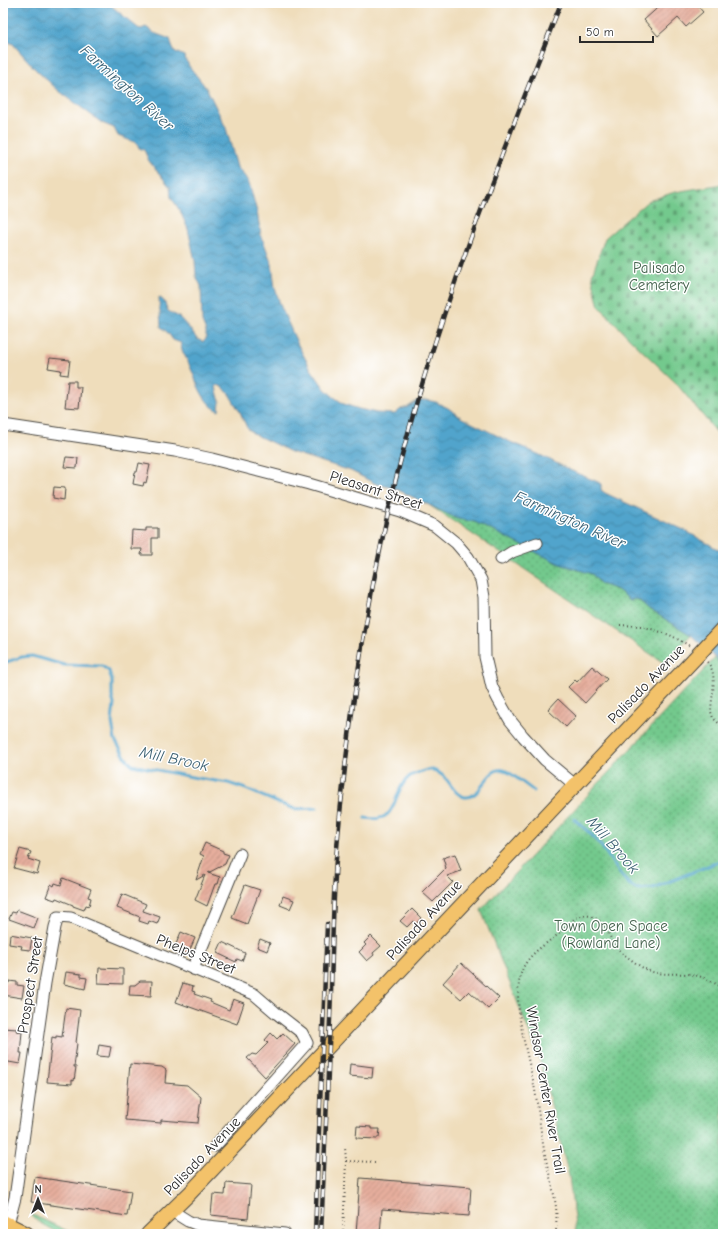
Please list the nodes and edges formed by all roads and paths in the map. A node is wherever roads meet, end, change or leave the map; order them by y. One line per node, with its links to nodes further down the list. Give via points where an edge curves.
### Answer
1 (3, 425): 5 (street, Pleasant Street, via 212,459 400,511 435,526 468,557 481,580 484,597 485,657 492,687 498,699 523,736 545,760)
2 (537, 543): 3 (street)
3 (501, 559)
4 (723, 628): 5 (main road, Palisado Avenue, bridge)
5 (575, 785): 14 (main road, Palisado Avenue)
6 (240, 854): 8 (street)
7 (58, 917): 8 (street, Phelps Street, via 70,918); 15 (street, Prospect Street, via 45,982 15,1198)
8 (194, 969): 10 (street, Phelps Street, via 254,994 302,1033 308,1043)
9 (723, 988): 20 (path, Windsor Center River Trail, via 701,977 659,974 644,968 619,950 598,919 586,916 575,918 526,963 519,986 521,1031 535,1090 556,1205)
10 (215, 1146)
11 (345, 1147): 12 (path)
12 (346, 1161): 13 (path); 19 (path)
13 (376, 1162)
14 (172, 1211): 17 (main road, Palisado Avenue); 18 (street, via 198,1225)
15 (5, 1223): 16 (main road)
16 (27, 1234)
17 (148, 1234)
18 (285, 1234)
19 (343, 1234)
20 (556, 1234)

